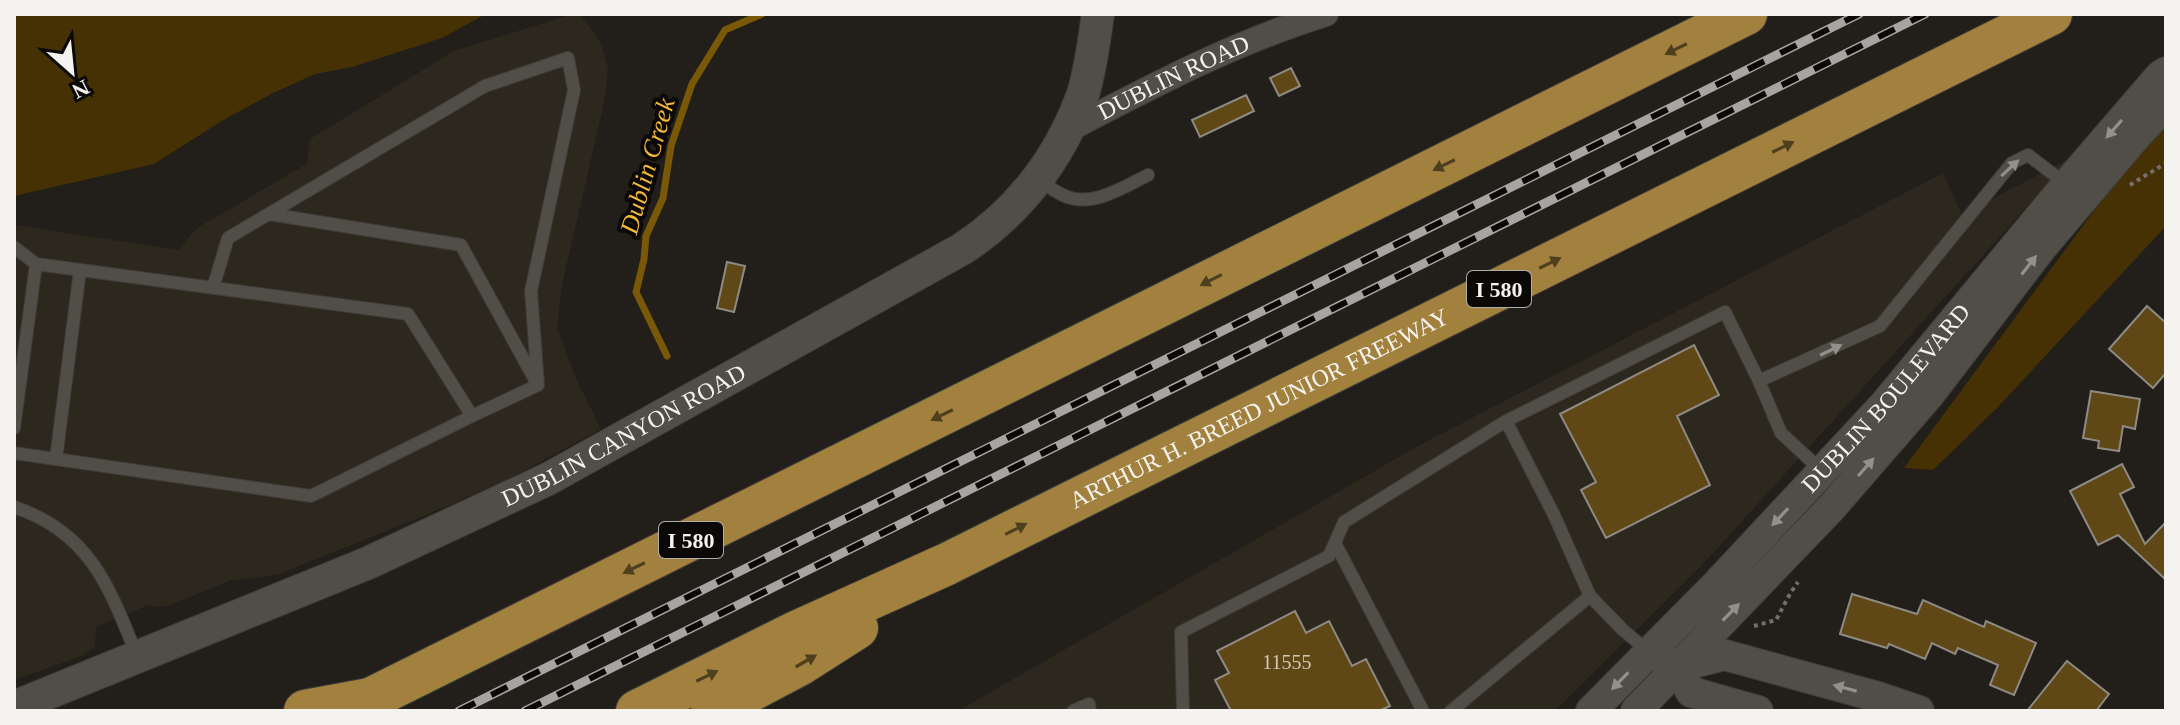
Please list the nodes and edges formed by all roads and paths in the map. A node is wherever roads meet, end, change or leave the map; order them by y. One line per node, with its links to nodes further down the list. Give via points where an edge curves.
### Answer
1 (1098, 14): 7 (main road, DUBLIN CANYON ROAD, via 1083,92)
2 (1326, 14): 7 (street, DUBLIN ROAD, via 1181,71)
3 (1746, 14): 31 (highway, I 580, one-way to 31)
4 (2051, 14): 26 (highway, ARTHUR H. BREED JUNIOR FREEWAY / I 580, one-way to 4)
5 (2166, 72): 10 (street, DUBLIN BOULEVARD, one-way to 10)
6 (2166, 104): 30 (street, DUBLIN BOULEVARD, one-way to 6, via 1831,508 1929,395 2042,247)
7 (1068, 130): 9 (main road, DUBLIN CANYON ROAD)
8 (1148, 175): 9 (lane, via 1112,193 1082,200)
9 (1038, 180): 29 (main road, DUBLIN CANYON ROAD, via 1004,217 962,249 548,479 368,563)
10 (2067, 184): 16 (lane, one-way to 10, via 1880,326 2012,163 2028,155); 23 (street, DUBLIN BOULEVARD, via 1884,405)
11 (269, 214): 15 (lane, via 228,238); 17 (lane, via 461,245); 17 (lane, via 485,86 568,58 574,90 531,291)
12 (14, 247): 13 (lane)
13 (36, 264): 14 (lane); 20 (lane)
14 (80, 270): 15 (lane); 22 (lane)
15 (213, 288): 18 (lane, via 408,314)
16 (1759, 381): 19 (lane, via 1725,312); 23 (lane, via 1781,433)
17 (538, 385): 18 (lane)
18 (472, 416): 22 (lane, via 311,496)
19 (1506, 421): 25 (lane, via 1344,522); 27 (lane)
20 (14, 428)
21 (14, 453): 22 (lane)
22 (56, 459)
23 (1822, 471): 28 (street, DUBLIN BOULEVARD, one-way to 28)
24 (14, 507): 29 (lane, via 54,525 90,558)
25 (1335, 543): 38 (lane, via 1329,556 1181,632); 39 (lane)
26 (947, 564): 34 (highway, ARTHUR H. BREED JUNIOR FREEWAY / I 580, one-way to 26); 35 (highway, one-way to 26, via 834,644)
27 (1590, 596): 28 (lane); 40 (lane)
28 (1648, 651): 30 (street); 41 (street, DUBLIN BOULEVARD, one-way to 41)
29 (137, 656): 32 (main road, DUBLIN CANYON ROAD)
30 (1677, 667): 42 (street, DUBLIN BOULEVARD); 43 (street, via 1691,692); 44 (street, one-way to 30, via 1725,655)
31 (358, 705): 33 (highway)
32 (14, 707)
33 (305, 711)
34 (637, 711)
35 (712, 711)
36 (1073, 711): 37 (lane, via 1089,704)
37 (1090, 711)
38 (1183, 711)
39 (1423, 711)
40 (1451, 711)
41 (1591, 711)
42 (1636, 711)
43 (1758, 711)
44 (1919, 711)

